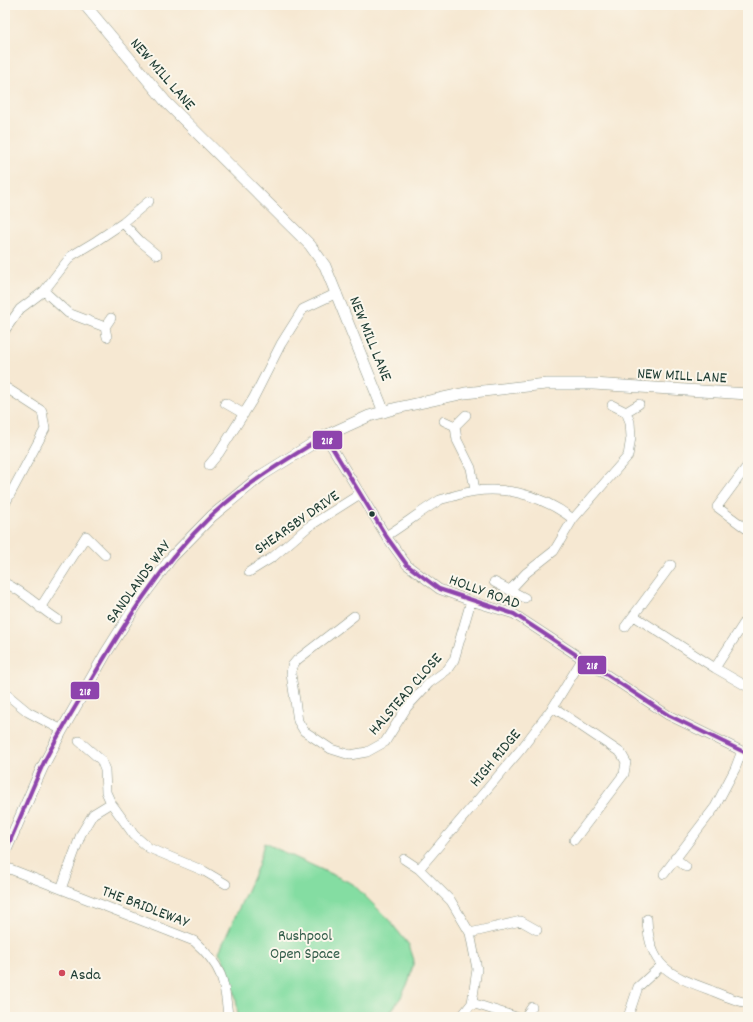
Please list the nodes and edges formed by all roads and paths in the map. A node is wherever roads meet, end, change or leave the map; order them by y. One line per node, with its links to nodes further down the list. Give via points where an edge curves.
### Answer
1 (85, 5): 6 (street, NEW MILL LANE, via 166,102 310,245 325,266)
2 (149, 201): 3 (street)
3 (123, 223): 4 (street); 5 (street, via 71,256)
4 (157, 255)
5 (44, 291): 8 (street, via 68,313); 9 (street, via 20,309)
6 (337, 294): 16 (street, NEW MILL LANE); 18 (street, via 303,309)
7 (111, 318): 8 (street)
8 (105, 327): 10 (street)
9 (5, 330)
10 (107, 337)
11 (5, 388): 27 (street, via 42,410 45,428)
12 (748, 394): 16 (street, NEW MILL LANE, via 593,384 546,384 465,393)
13 (225, 403): 18 (street)
14 (639, 404): 17 (street)
15 (612, 405): 17 (street)
16 (384, 412): 22 (street, SANDLANDS WAY)
17 (626, 412): 28 (street, via 631,437 628,456)
18 (244, 414): 23 (street, via 220,453)
19 (466, 415): 21 (street)
20 (444, 421): 21 (street)
21 (455, 426): 25 (street, via 457,440 471,468)
22 (325, 436): 26 (street, HOLLY ROAD); 50 (street, SANDLANDS WAY, via 262,475 212,516 172,557 133,610)
23 (209, 465)
24 (748, 465): 29 (street, via 717,507)
25 (475, 490): 28 (street, via 507,491 536,497); 30 (street, via 441,500)
26 (360, 494): 30 (street, HOLLY ROAD); 33 (street, SHEARSBY DRIVE, via 308,527 273,557)
27 (5, 504)
28 (573, 519): 36 (street, via 554,551 526,573)
29 (748, 530)
30 (386, 536): 38 (street, HOLLY ROAD, via 407,565 439,589)
31 (105, 555): 39 (street, via 86,536)
32 (671, 565): 41 (street)
33 (249, 572)
34 (494, 582): 36 (street)
35 (5, 583): 39 (street, via 19,590)
36 (511, 590): 37 (street)
37 (525, 598)
38 (471, 601): 40 (street, HALSTEAD CLOSE, via 454,660 447,670 430,683 407,707 385,742 367,752 350,754 331,749 304,731 298,721 291,674 296,660); 45 (street, HOLLY ROAD, via 514,614)
39 (40, 608): 43 (street)
40 (354, 616)
41 (634, 616): 44 (street); 46 (street)
42 (748, 617): 46 (street)
43 (57, 619)
44 (625, 627)
45 (583, 658): 49 (street, HIGH RIDGE); 52 (street, HOLLY ROAD, via 668,715)
46 (715, 668): 47 (street)
47 (748, 687)
48 (5, 693): 50 (street, via 28,712)
49 (553, 707): 54 (street, via 621,753 626,762 624,774); 60 (street, HIGH RIDGE, via 522,748)
50 (62, 730): 55 (street, SANDLANDS WAY, via 42,768)
51 (79, 741): 53 (street, via 101,760 106,770 106,792)
52 (745, 753): 56 (street, via 715,807)
53 (111, 802): 62 (street, via 134,835 149,848 204,871); 63 (street, via 93,814 81,834)
54 (574, 840)
55 (5, 852)
56 (675, 858): 59 (street); 61 (street)
57 (404, 859): 60 (street)
58 (5, 867): 63 (street, THE BRIDLEWAY)
59 (686, 867)
60 (419, 869): 66 (street, via 452,901)
61 (664, 874)
62 (226, 884)
63 (61, 889): 71 (street, THE BRIDLEWAY, via 194,941 211,956 222,977)
64 (646, 919): 67 (street, via 651,951)
65 (537, 930): 66 (street, via 521,921)
66 (470, 933): 68 (street, via 477,969)
67 (661, 966): 69 (street, via 681,980); 75 (street, via 638,987)
68 (472, 1003): 72 (street); 73 (street)
69 (748, 1003)
70 (532, 1007): 74 (street)
71 (228, 1017)
72 (461, 1017)
73 (516, 1017)
74 (525, 1017)
75 (628, 1017)

